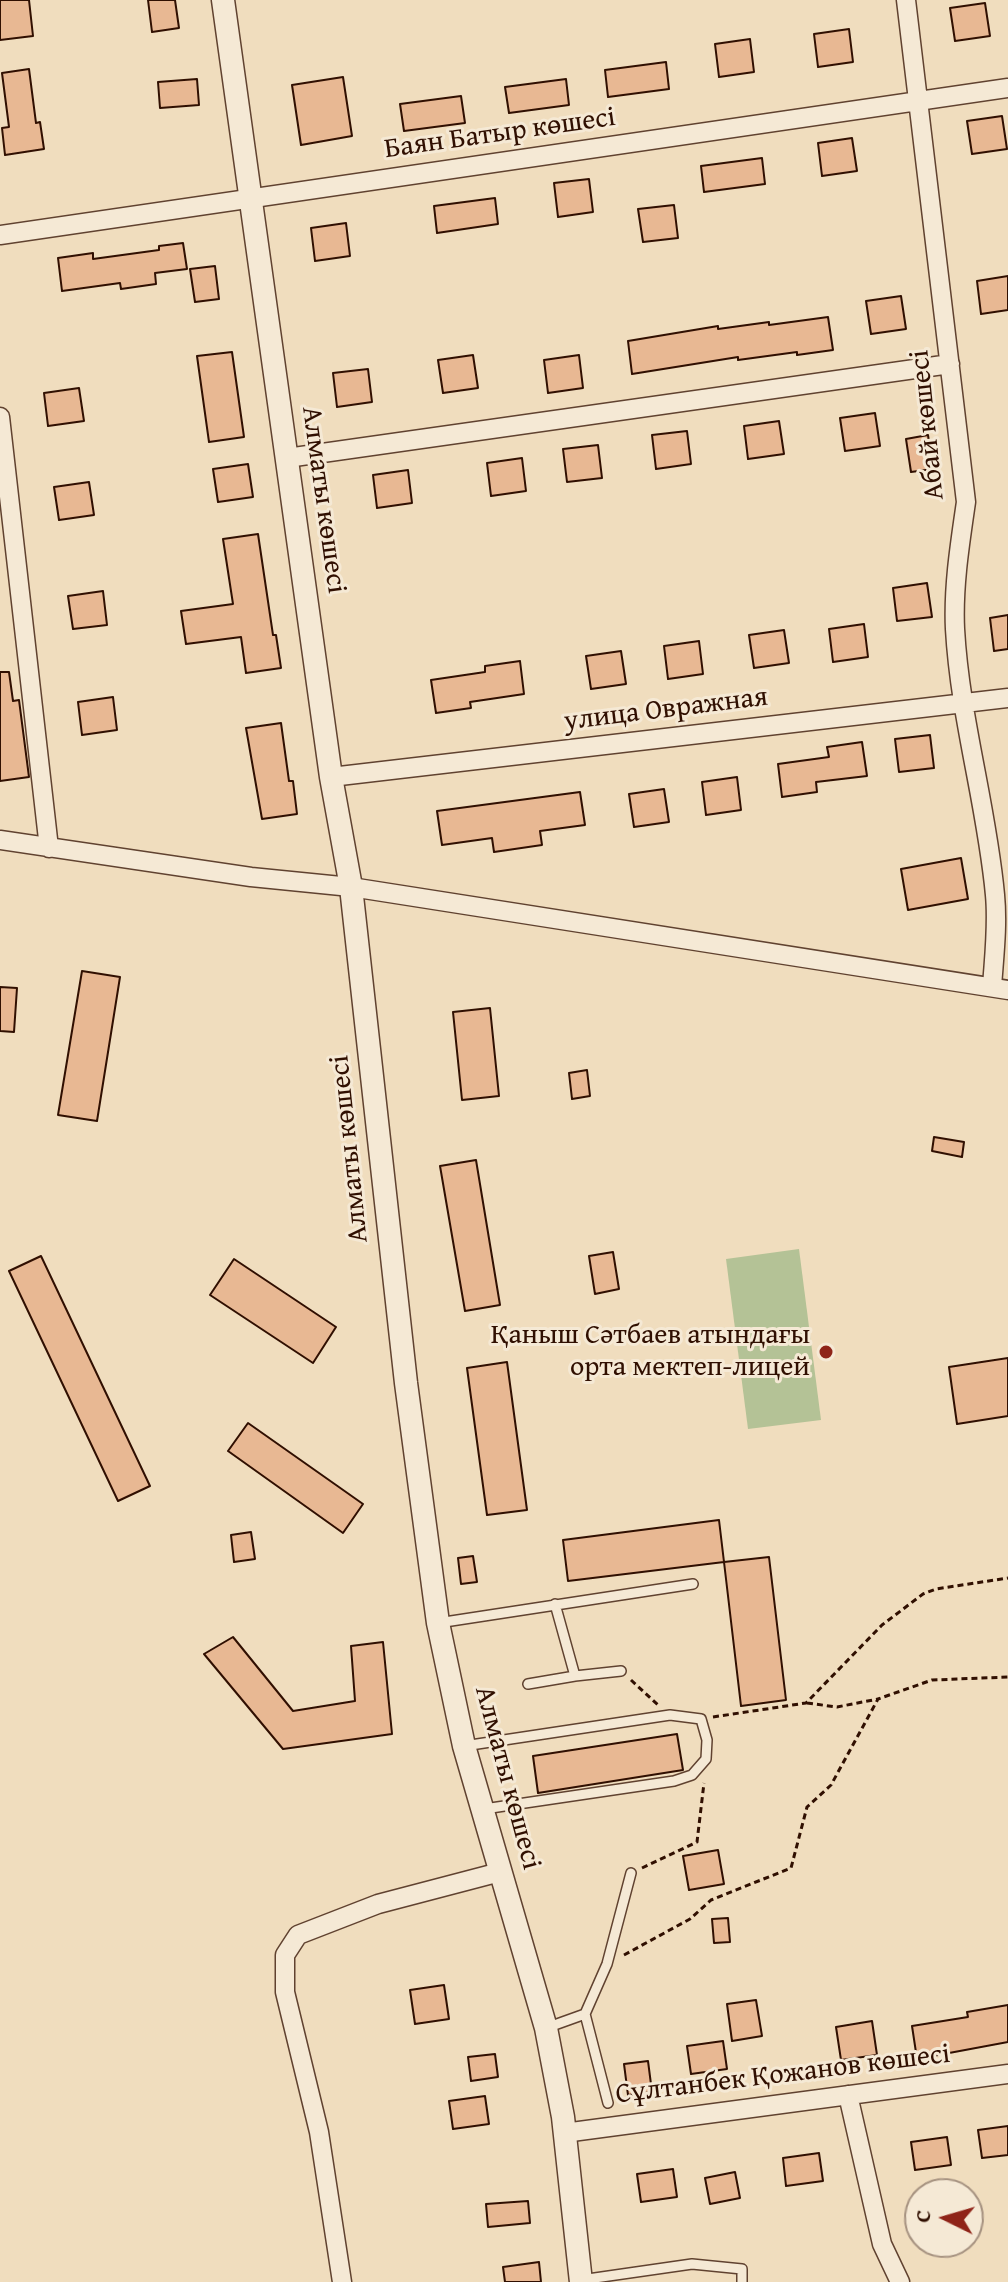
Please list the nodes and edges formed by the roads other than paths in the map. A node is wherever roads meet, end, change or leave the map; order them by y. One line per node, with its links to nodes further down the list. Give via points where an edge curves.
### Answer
1 (223, 0): 5 (street, Алматы көшесі)
2 (906, 0): 4 (street, Абай көшесі)
3 (1008, 88): 4 (street, Баян Батыр көшесі)
4 (917, 102): 5 (street, Баян Батыр көшесі); 7 (street, Абай көшесі)
5 (251, 198): 6 (street, Баян Батыр көшесі); 9 (street, Алматы көшесі)
6 (0, 235)
7 (950, 364): 9 (street); 11 (street, Абай көшесі, via 966,502 955,628)
8 (0, 417): 14 (street)
9 (287, 458): 12 (street, Алматы көшесі)
10 (1008, 698): 11 (street, улица Овражная)
11 (964, 703): 12 (street, улица Овражная); 16 (street, Абай көшесі, via 988,835)
12 (331, 777): 15 (street, Алматы көшесі)
13 (0, 840): 14 (street)
14 (49, 848): 15 (street)
15 (351, 887): 16 (street); 19 (street, Алматы көшесі)
16 (1000, 988)
17 (693, 1584): 18 (lane)
18 (555, 1604): 19 (lane); 21 (lane)
19 (438, 1623): 23 (street, Алматы көшесі)
20 (621, 1671): 21 (lane)
21 (575, 1676): 22 (lane)
22 (528, 1684)
23 (464, 1746): 24 (street, Алматы көшесі); 24 (lane, via 670,1715 701,1719 707,1740 706,1759 692,1775 674,1781)
24 (481, 1809): 25 (street, Алматы көшесі)
25 (500, 1872): 28 (street, Алматы көшесі); 34 (street, via 378,1904 298,1935 285,1955 285,1992 319,2132)
26 (631, 1873): 27 (lane, via 607,1964)
27 (585, 2014): 28 (lane); 31 (lane)
28 (546, 2028): 32 (street, Алматы көшесі)
29 (1008, 2074): 30 (street, Сұлтанбек Қожанов көшесі)
30 (848, 2095): 32 (street, Сұлтанбек Қожанов көшесі); 36 (street, via 882,2244)
31 (608, 2103)
32 (564, 2133): 33 (street, Алматы көшесі)
33 (581, 2281): 35 (lane, via 692,2264 742,2269)
34 (342, 2282)
35 (742, 2282)
36 (900, 2282)

